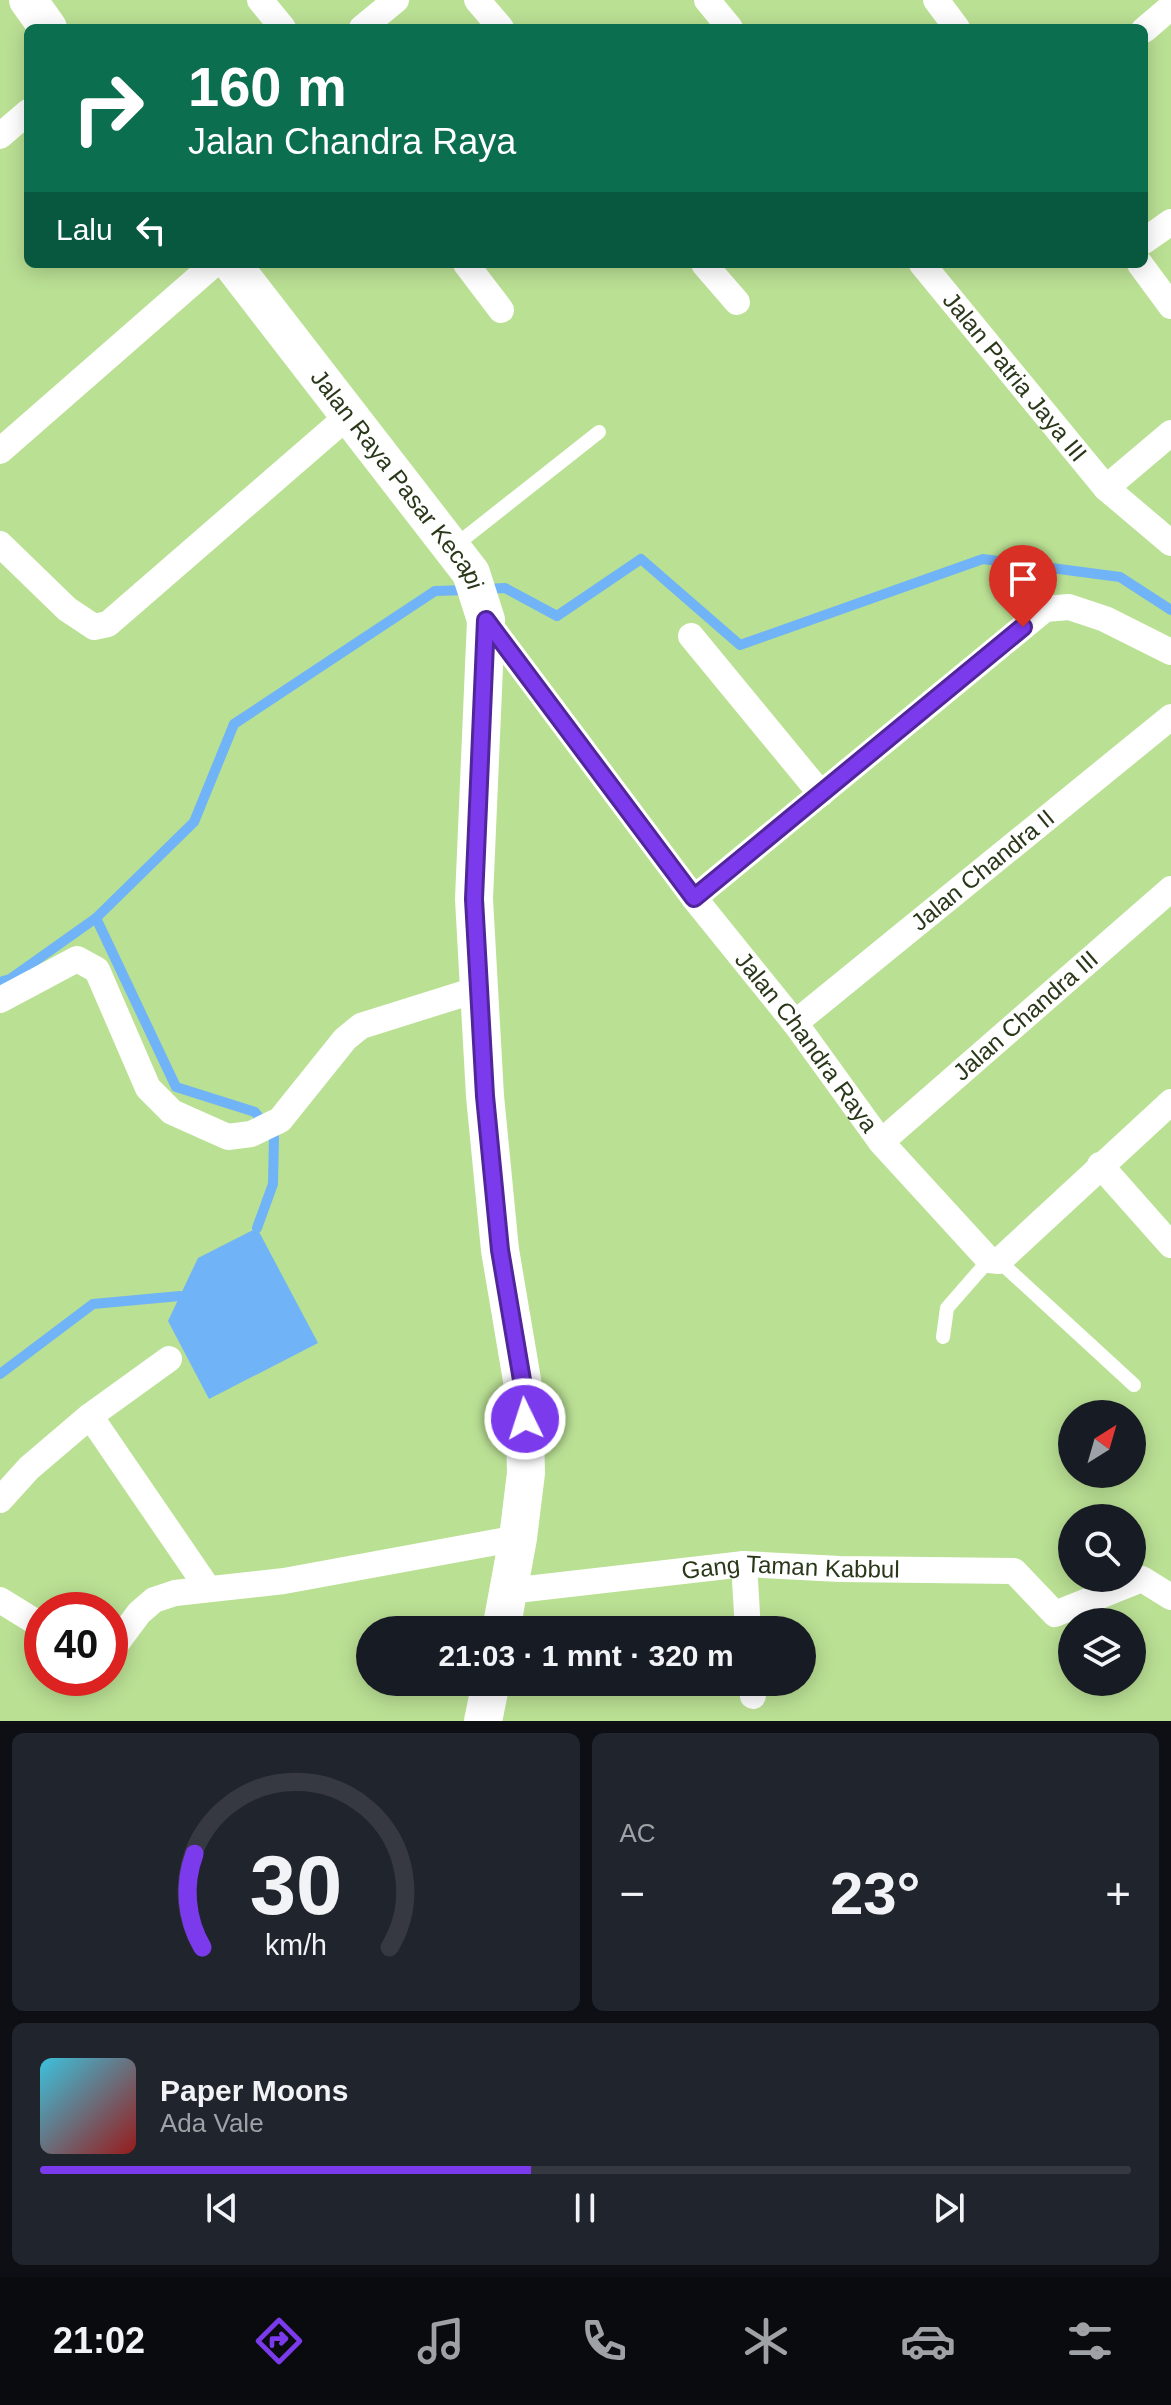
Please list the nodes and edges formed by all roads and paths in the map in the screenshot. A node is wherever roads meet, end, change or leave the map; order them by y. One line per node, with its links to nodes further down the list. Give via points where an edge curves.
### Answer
1 (28, 0): 8 (street)
2 (260, 0): 9 (street)
3 (396, 0): 10 (street)
4 (477, 0): 11 (street)
5 (707, 0): 12 (street)
6 (936, 0): 13 (street)
7 (1171, 7): 14 (street)
8 (45, 24)
9 (280, 24)
10 (367, 24)
11 (498, 24)
12 (727, 24)
13 (954, 24)
14 (1148, 27)
15 (24, 115): 16 (street)
16 (0, 136)
17 (1171, 222): 18 (street)
18 (1148, 238)
19 (209, 268): 31 (street)
20 (235, 268): 28 (street, Jalan Raya Pasar Kecapi)
21 (469, 268): 27 (street)
22 (707, 268): 25 (street)
23 (925, 268): 32 (street, Jalan Patria Jaya III)
24 (1143, 268): 26 (street)
25 (737, 302)
26 (1171, 306)
27 (501, 310)
28 (349, 415): 34 (street, via 108,624 94,627 67,609); 35 (street, Jalan Raya Pasar Kecapi)
29 (599, 432): 35 (lane)
30 (1171, 433): 32 (street)
31 (0, 451)
32 (1106, 488): 33 (street, Jalan Patria Jaya III)
33 (1171, 543)
34 (0, 544)
35 (473, 588): 41 (street, Jalan Chandra Raya); 42 (street, Jalan Raya Pasar Kecapi)
36 (691, 636): 39 (street)
37 (1171, 652): 39 (street, via 1105,619 1069,607 1045,609)
38 (1171, 717): 44 (street, Jalan Chandra II)
39 (821, 794): 41 (street)
40 (1171, 889): 46 (street, Jalan Chandra III)
41 (694, 898): 44 (street, Jalan Chandra Raya)
42 (479, 989): 43 (street, via 361,1026 280,1120 251,1134 228,1137 172,1112 148,1088 97,970 77,959); 55 (street, Jalan Raya Pasar Kecapi, via 500,1250 524,1392 526,1473)
43 (0, 1000)
44 (795, 1023): 46 (street, Jalan Chandra Raya)
45 (1171, 1102): 47 (street)
46 (881, 1142): 49 (street, Jalan Chandra Raya)
47 (1100, 1165): 48 (street); 49 (street)
48 (1171, 1245)
49 (994, 1260): 50 (lane, via 947,1308); 52 (lane)
50 (943, 1337)
51 (169, 1359): 53 (street)
52 (1134, 1385)
53 (90, 1416): 54 (street); 57 (street)
54 (0, 1500)
55 (518, 1538): 57 (street, via 284,1581); 58 (street, Jalan Raya Pasar Kecapi)
56 (744, 1564): 58 (street, Gang Taman Kabbul); 59 (street, Gang Taman Kabbul, via 1014,1571 1055,1614 1142,1579); 63 (street)
57 (207, 1587): 64 (street, via 154,1600)
58 (508, 1591): 62 (street, Jalan Raya Pasar Kecapi)
59 (1171, 1597)
60 (0, 1600): 61 (street)
61 (24, 1615)
62 (504, 1616)
63 (747, 1616)
64 (128, 1628)
65 (488, 1696): 66 (street)
66 (483, 1721)

